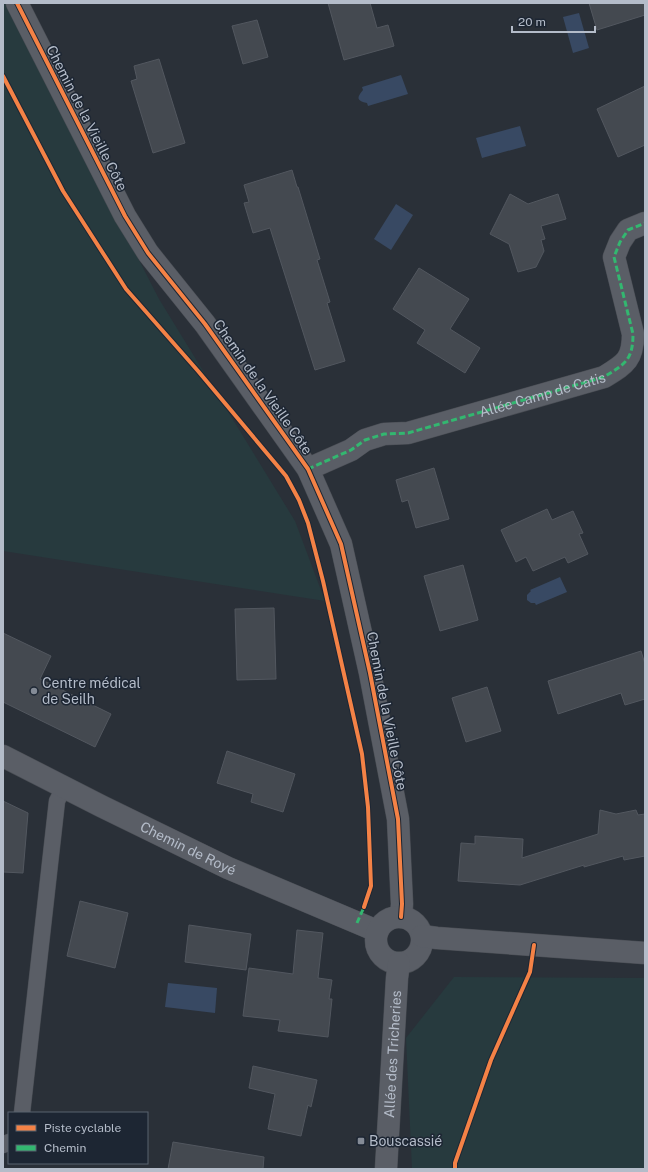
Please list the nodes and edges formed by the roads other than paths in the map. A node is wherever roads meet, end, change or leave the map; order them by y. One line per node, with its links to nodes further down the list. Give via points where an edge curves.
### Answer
1 (17, 3): 3 (street, Chemin de la Vieille Côte, via 132,228)
2 (645, 223): 3 (street, Allée Camp de Catis, via 628,230 614,257 633,334 632,349 624,364 604,378 408,433 384,434 364,440 351,450)
3 (308, 469): 6 (street, Chemin de la Vieille Côte, via 341,544 370,673 398,820)
4 (3, 756): 5 (street, Chemin de Royé)
5 (64, 787): 7 (street, Chemin de Royé, via 228,868); 11 (lane, via 57,801)
6 (401, 916): 7 (street, via 386,920); 8 (street, via 418,926)
7 (377, 931): 10 (street, via 377,949 382,957 390,962)
8 (422, 936): 9 (street); 10 (street, via 422,946 417,955 409,961)
9 (645, 953)
10 (399, 963): 12 (street, Allée des Tricheries)
11 (22, 1112)
12 (386, 1169)

